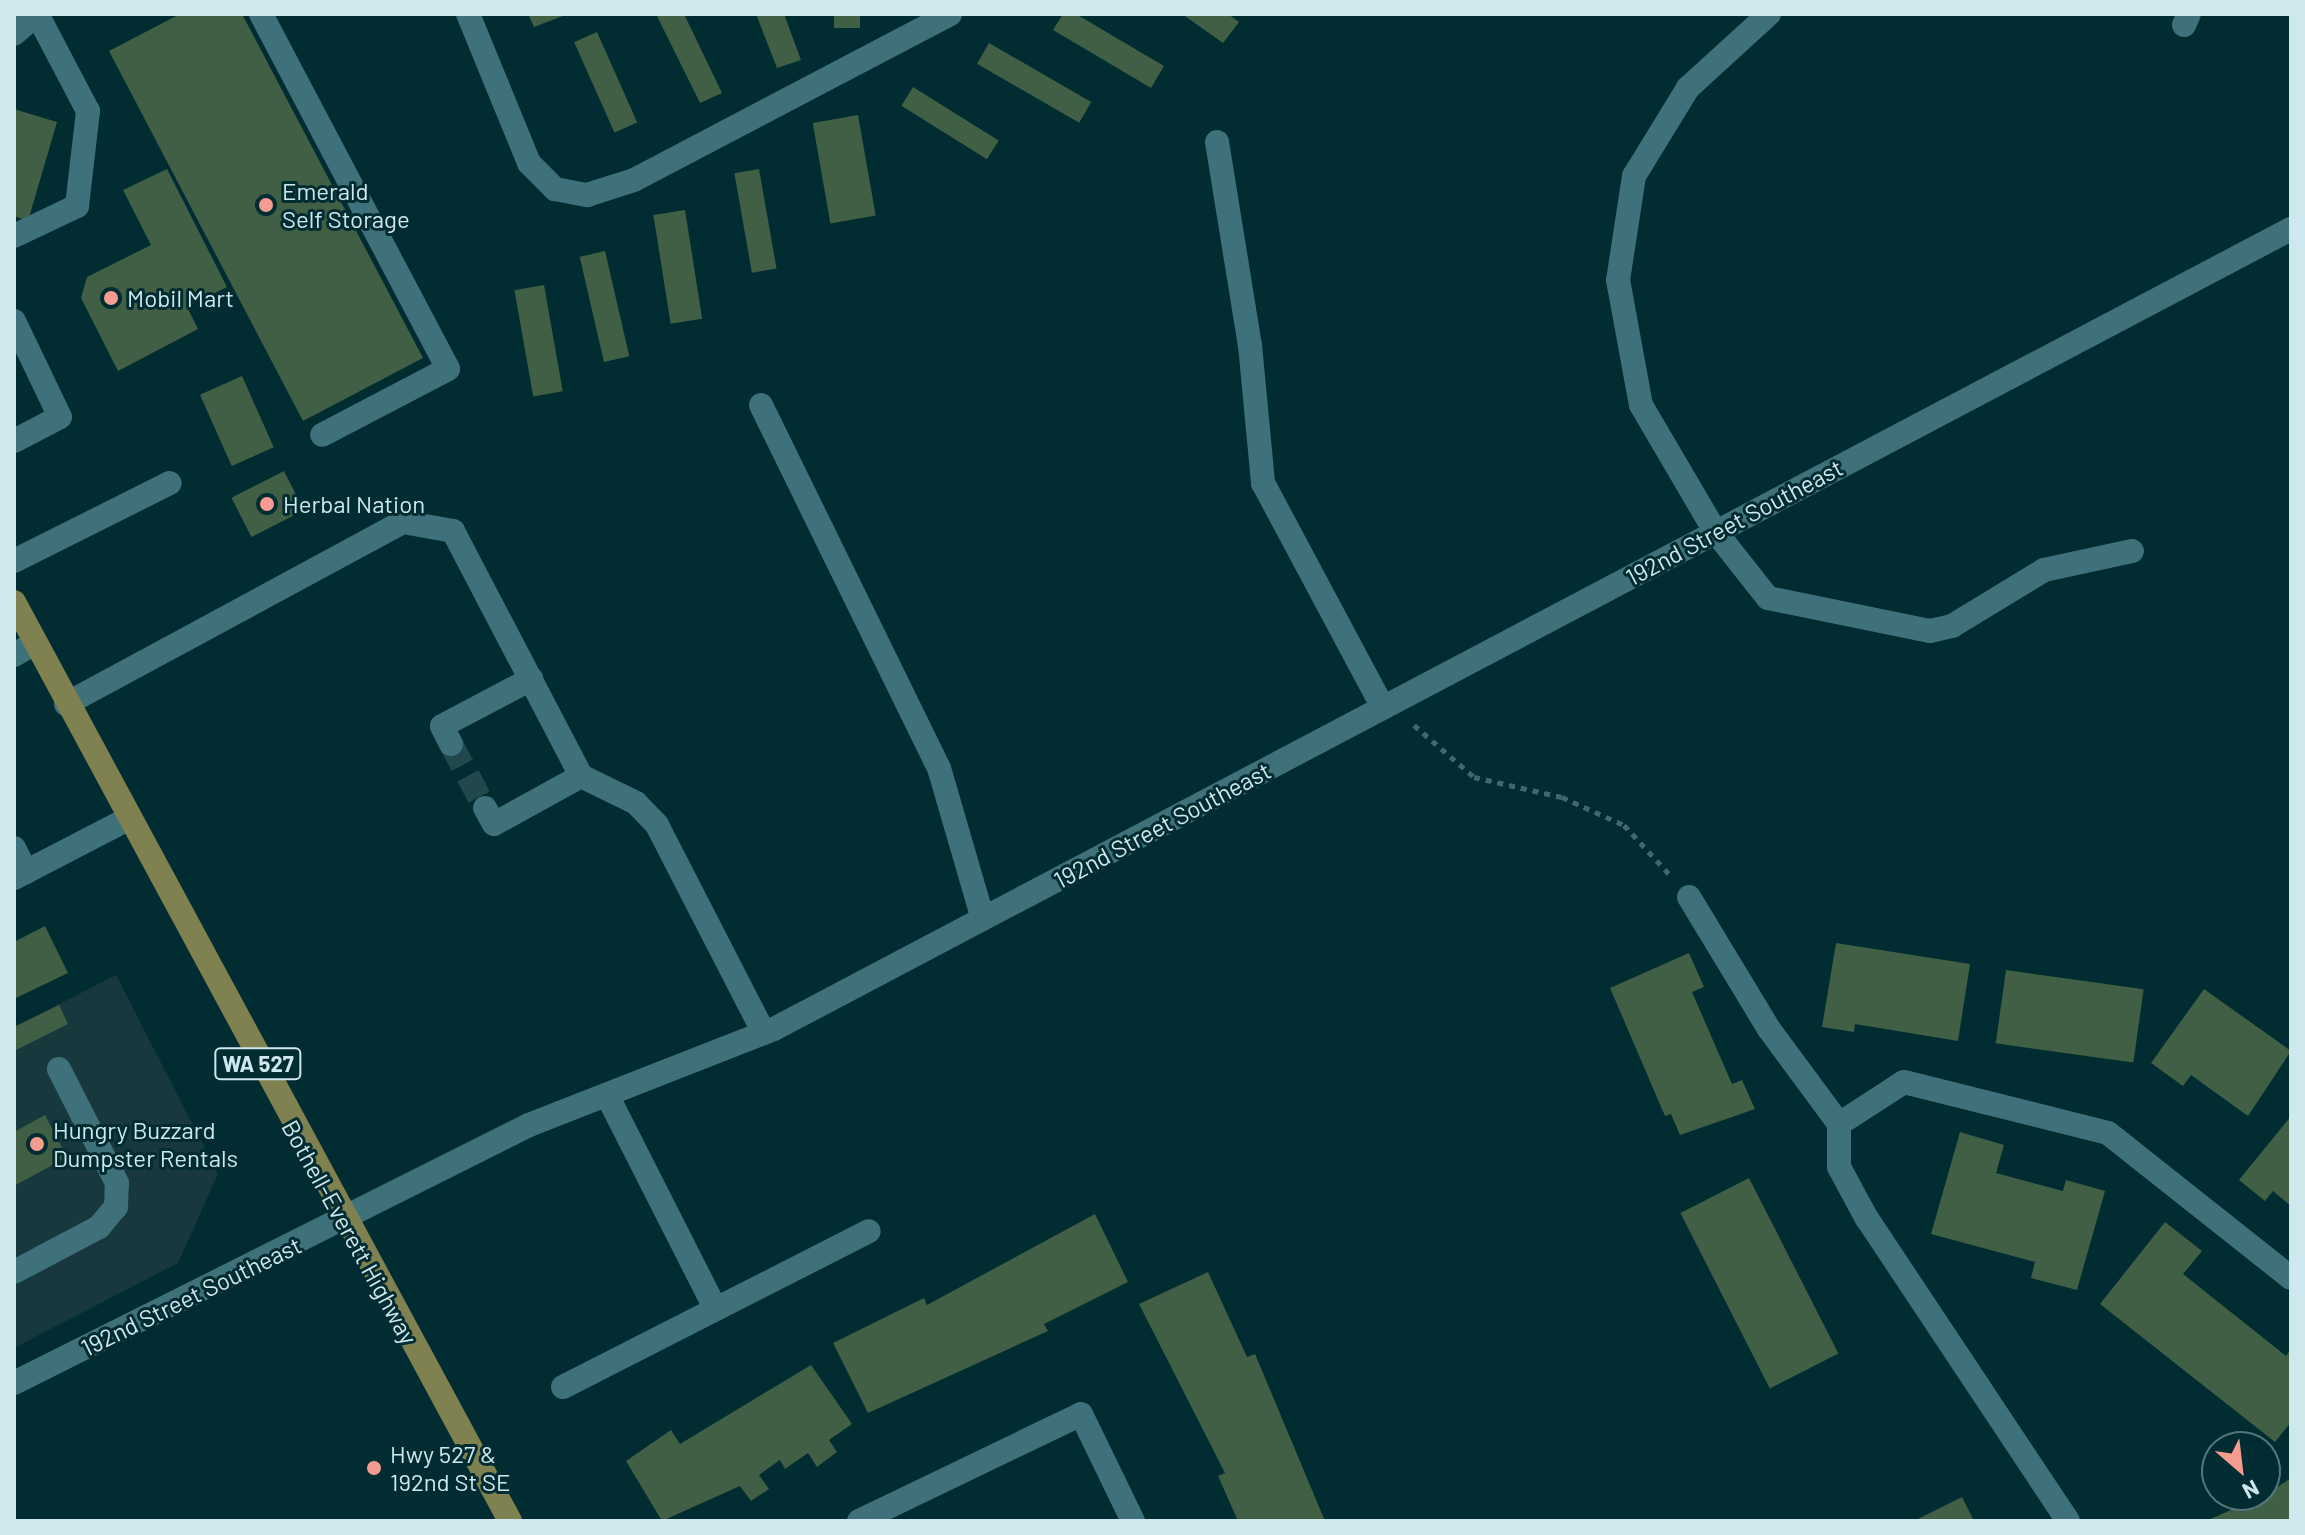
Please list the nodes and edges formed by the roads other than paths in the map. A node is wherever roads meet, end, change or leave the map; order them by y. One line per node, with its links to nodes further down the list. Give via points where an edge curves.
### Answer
1 (36, 14): 6 (street); 9 (street, via 88,111 77,206)
2 (261, 14): 12 (street, via 448,369)
3 (468, 14): 4 (street, via 529,163 555,189 587,195 634,180)
4 (950, 14)
5 (1769, 14): 15 (street, via 1688,88 1634,176 1618,280 1641,405)
6 (14, 34)
7 (1217, 142): 22 (street, via 1250,345 1263,483)
8 (2291, 229): 15 (street, 192nd Street Southeast)
9 (14, 236)
10 (14, 321): 13 (street, via 60,417)
11 (761, 405): 30 (street, via 939,768)
12 (322, 435)
13 (14, 441)
14 (170, 483): 17 (street)
15 (1715, 531): 16 (street, via 1768,598 1930,631 1952,626 2044,570); 22 (street, 192nd Street Southeast)
16 (2132, 551)
17 (14, 561)
18 (14, 602): 19 (main road, Bothell-Everett Highway / WA 527)
19 (24, 649): 21 (main road, Bothell-Everett Highway / WA 527)
20 (531, 679): 21 (street, via 453,531 403,522); 23 (street, via 442,726); 24 (street)
21 (66, 704): 26 (main road, Bothell-Everett Highway / WA 527)
22 (1390, 704): 30 (street, 192nd Street Southeast)
23 (451, 744)
24 (581, 776): 25 (street, via 494,824); 31 (street, via 636,803 657,825)
25 (485, 808)
26 (126, 820): 28 (street); 35 (main road, Bothell-Everett Highway / WA 527)
27 (14, 848): 28 (street)
28 (20, 875)
29 (1689, 897): 34 (street, via 1769,1029)
30 (983, 919): 31 (street, 192nd Street Southeast)
31 (764, 1033): 33 (street, 192nd Street Southeast)
32 (59, 1069): 37 (street, via 117,1183 116,1207 99,1227)
33 (607, 1095): 35 (street, 192nd Street Southeast, via 529,1125); 39 (street)
34 (1839, 1124): 38 (street, via 1904,1082 2108,1133); 45 (street, via 1839,1167 1867,1219)
35 (342, 1221): 40 (street, 192nd Street Southeast); 42 (main road, Bothell-Everett Highway / WA 527)
36 (869, 1231): 39 (street)
37 (14, 1272)
38 (2291, 1278)
39 (715, 1308): 41 (street)
40 (14, 1383)
41 (563, 1387)
42 (510, 1521)
43 (859, 1521): 44 (street, via 1081,1414)
44 (1133, 1521)
45 (2068, 1521)

